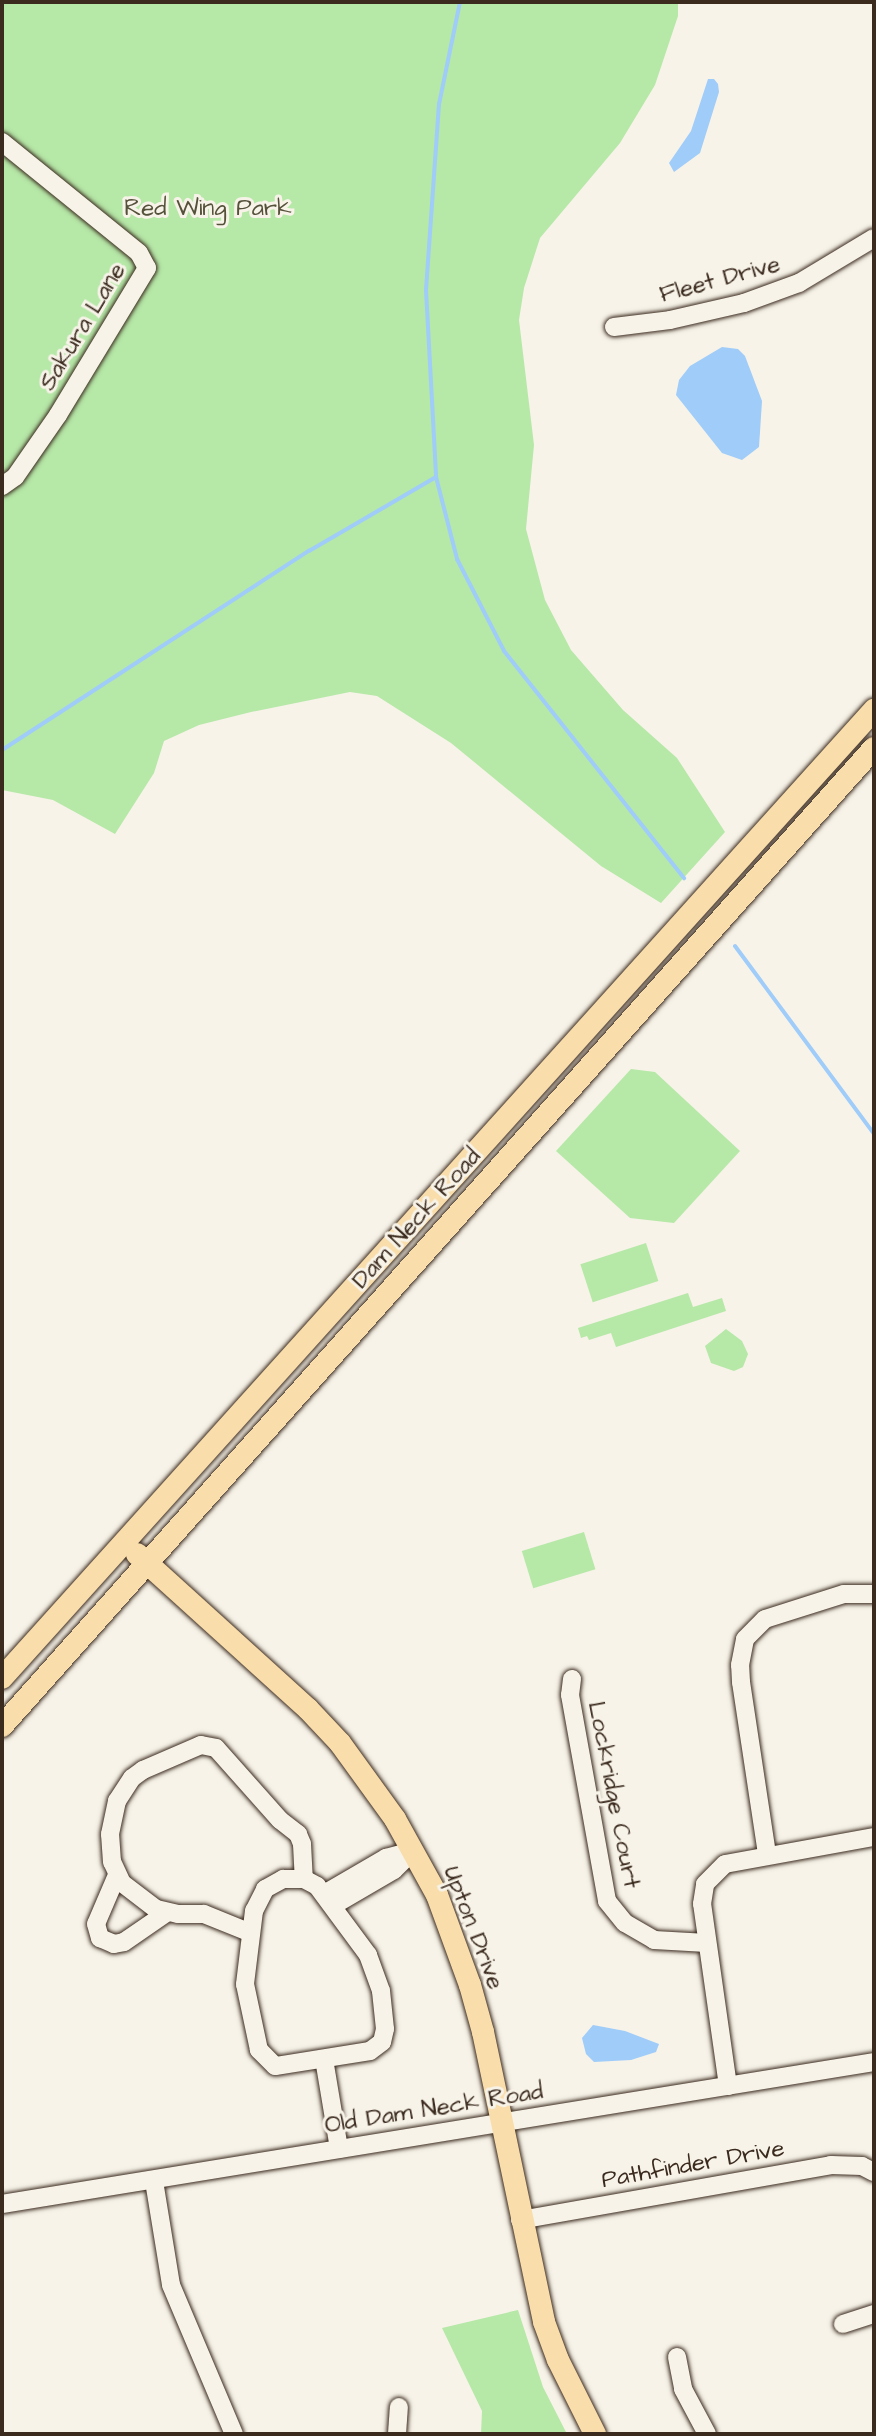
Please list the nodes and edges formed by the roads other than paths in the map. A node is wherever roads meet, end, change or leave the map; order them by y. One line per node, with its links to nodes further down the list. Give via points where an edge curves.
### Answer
1 (2, 142): 4 (street, Sakura Lane, via 139,253 147,268 58,415 15,477)
2 (874, 238): 3 (street, Fleet Drive, via 799,283 744,303)
3 (614, 327)
4 (2, 486)
5 (874, 710): 7 (main road, Dam Neck Road)
6 (874, 748): 8 (main road, Dam Neck Road)
7 (448, 1181): 8 (main road); 9 (main road, Dam Neck Road)
8 (468, 1201): 10 (main road, Dam Neck Road)
9 (124, 1541): 10 (main road, Upton Drive); 12 (main road, Dam Neck Road)
10 (145, 1561): 14 (main road, Dam Neck Road); 16 (main road, Upton Drive, via 319,1720 368,1779)
11 (874, 1594): 17 (street, via 844,1594 765,1619 745,1639 741,1682)
12 (2, 1678)
13 (572, 1679): 23 (street, Lockridge Court, via 570,1695 607,1901 625,1923 654,1940)
14 (2, 1726)
15 (874, 1837): 17 (street)
16 (413, 1851): 20 (street, via 394,1870); 27 (main road, Upton Drive, via 437,1895 470,1985)
17 (767, 1854): 23 (street, via 725,1864 712,1875 702,1904)
18 (117, 1875): 19 (street, via 109,1848 123,1789 143,1770 207,1745 223,1753 298,1834); 21 (street, via 132,1894); 21 (street, via 96,1924 100,1938 124,1942)
19 (304, 1879): 20 (street); 22 (street, via 283,1879 265,1889 256,1903)
20 (329, 1900): 24 (street, via 376,1974 385,2029 382,2042 370,2051)
21 (166, 1913): 22 (street, via 204,1914)
22 (251, 1933): 24 (street, via 245,1984 263,2058 275,2066)
23 (707, 1943): 26 (street)
24 (324, 2059): 28 (street)
25 (874, 2062): 26 (street, Old Dam Neck Road)
26 (728, 2086): 27 (street, Old Dam Neck Road)
27 (500, 2123): 28 (street, Old Dam Neck Road); 32 (main road, Upton Drive)
28 (339, 2149): 30 (street, Old Dam Neck Road)
29 (874, 2172): 32 (street, Pathfinder Drive, via 831,2165)
30 (154, 2181): 31 (street, Old Dam Neck Road); 37 (street, via 174,2295)
31 (2, 2205)
32 (520, 2220): 39 (main road, Upton Drive, via 544,2322)
33 (874, 2314): 34 (street)
34 (843, 2324)
35 (677, 2357): 40 (street, via 683,2389)
36 (399, 2407): 38 (street)
37 (234, 2434)
38 (397, 2434)
39 (595, 2434)
40 (707, 2434)

